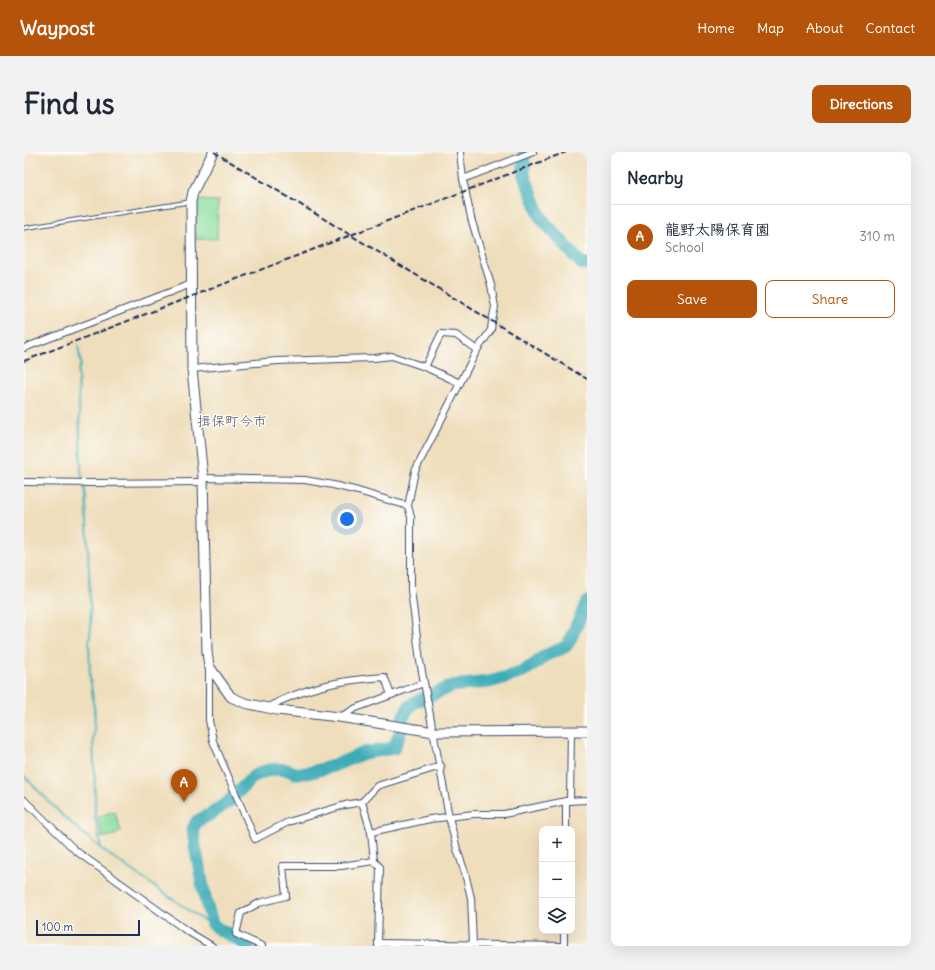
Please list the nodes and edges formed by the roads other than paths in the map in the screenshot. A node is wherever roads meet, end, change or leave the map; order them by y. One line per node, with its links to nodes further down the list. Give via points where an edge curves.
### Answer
1 (213, 152): 5 (street, via 193,192)
2 (460, 152): 4 (street)
3 (533, 152): 4 (street)
4 (463, 179): 9 (street, via 495,307 491,330)
5 (191, 202): 6 (lane); 7 (street)
6 (24, 228)
7 (191, 284): 8 (street); 11 (street)
8 (24, 348)
9 (477, 350): 10 (street, via 456,335 440,334); 12 (street)
10 (425, 367): 11 (street, via 392,356 277,361); 12 (street)
11 (192, 369): 13 (street)
12 (460, 383): 15 (street, via 415,471)
13 (203, 480): 14 (street, via 92,484); 15 (street, via 306,480 358,491); 16 (street)
14 (24, 482)
15 (408, 506): 17 (street, via 411,517 412,605)
16 (208, 666): 19 (street, via 231,697); 28 (street, via 209,720 213,741 255,839 288,822)
17 (424, 683): 18 (street); 23 (street)
18 (391, 695): 19 (street, via 384,676 328,684 303,691); 20 (street)
19 (266, 708): 20 (street)
20 (339, 717): 23 (street)
21 (571, 730): 22 (street); 23 (street); 27 (street)
22 (587, 731)
23 (434, 732): 24 (street)
24 (441, 766): 28 (street, via 376,786); 29 (street)
25 (24, 800): 36 (street, via 76,851)
26 (587, 800): 27 (street)
27 (568, 801): 29 (street, via 504,814); 30 (street)
28 (362, 802): 31 (street)
29 (449, 817): 31 (street); 34 (street, via 471,898)
30 (566, 826)
31 (371, 832): 32 (street)
32 (374, 861): 35 (street, via 380,867); 37 (street, via 341,866 283,866 286,896 259,903 241,913 236,934)
33 (564, 934): 34 (street, via 564,944 561,946)
34 (473, 944): 35 (street)
35 (378, 945)
36 (212, 946)
37 (262, 946)

